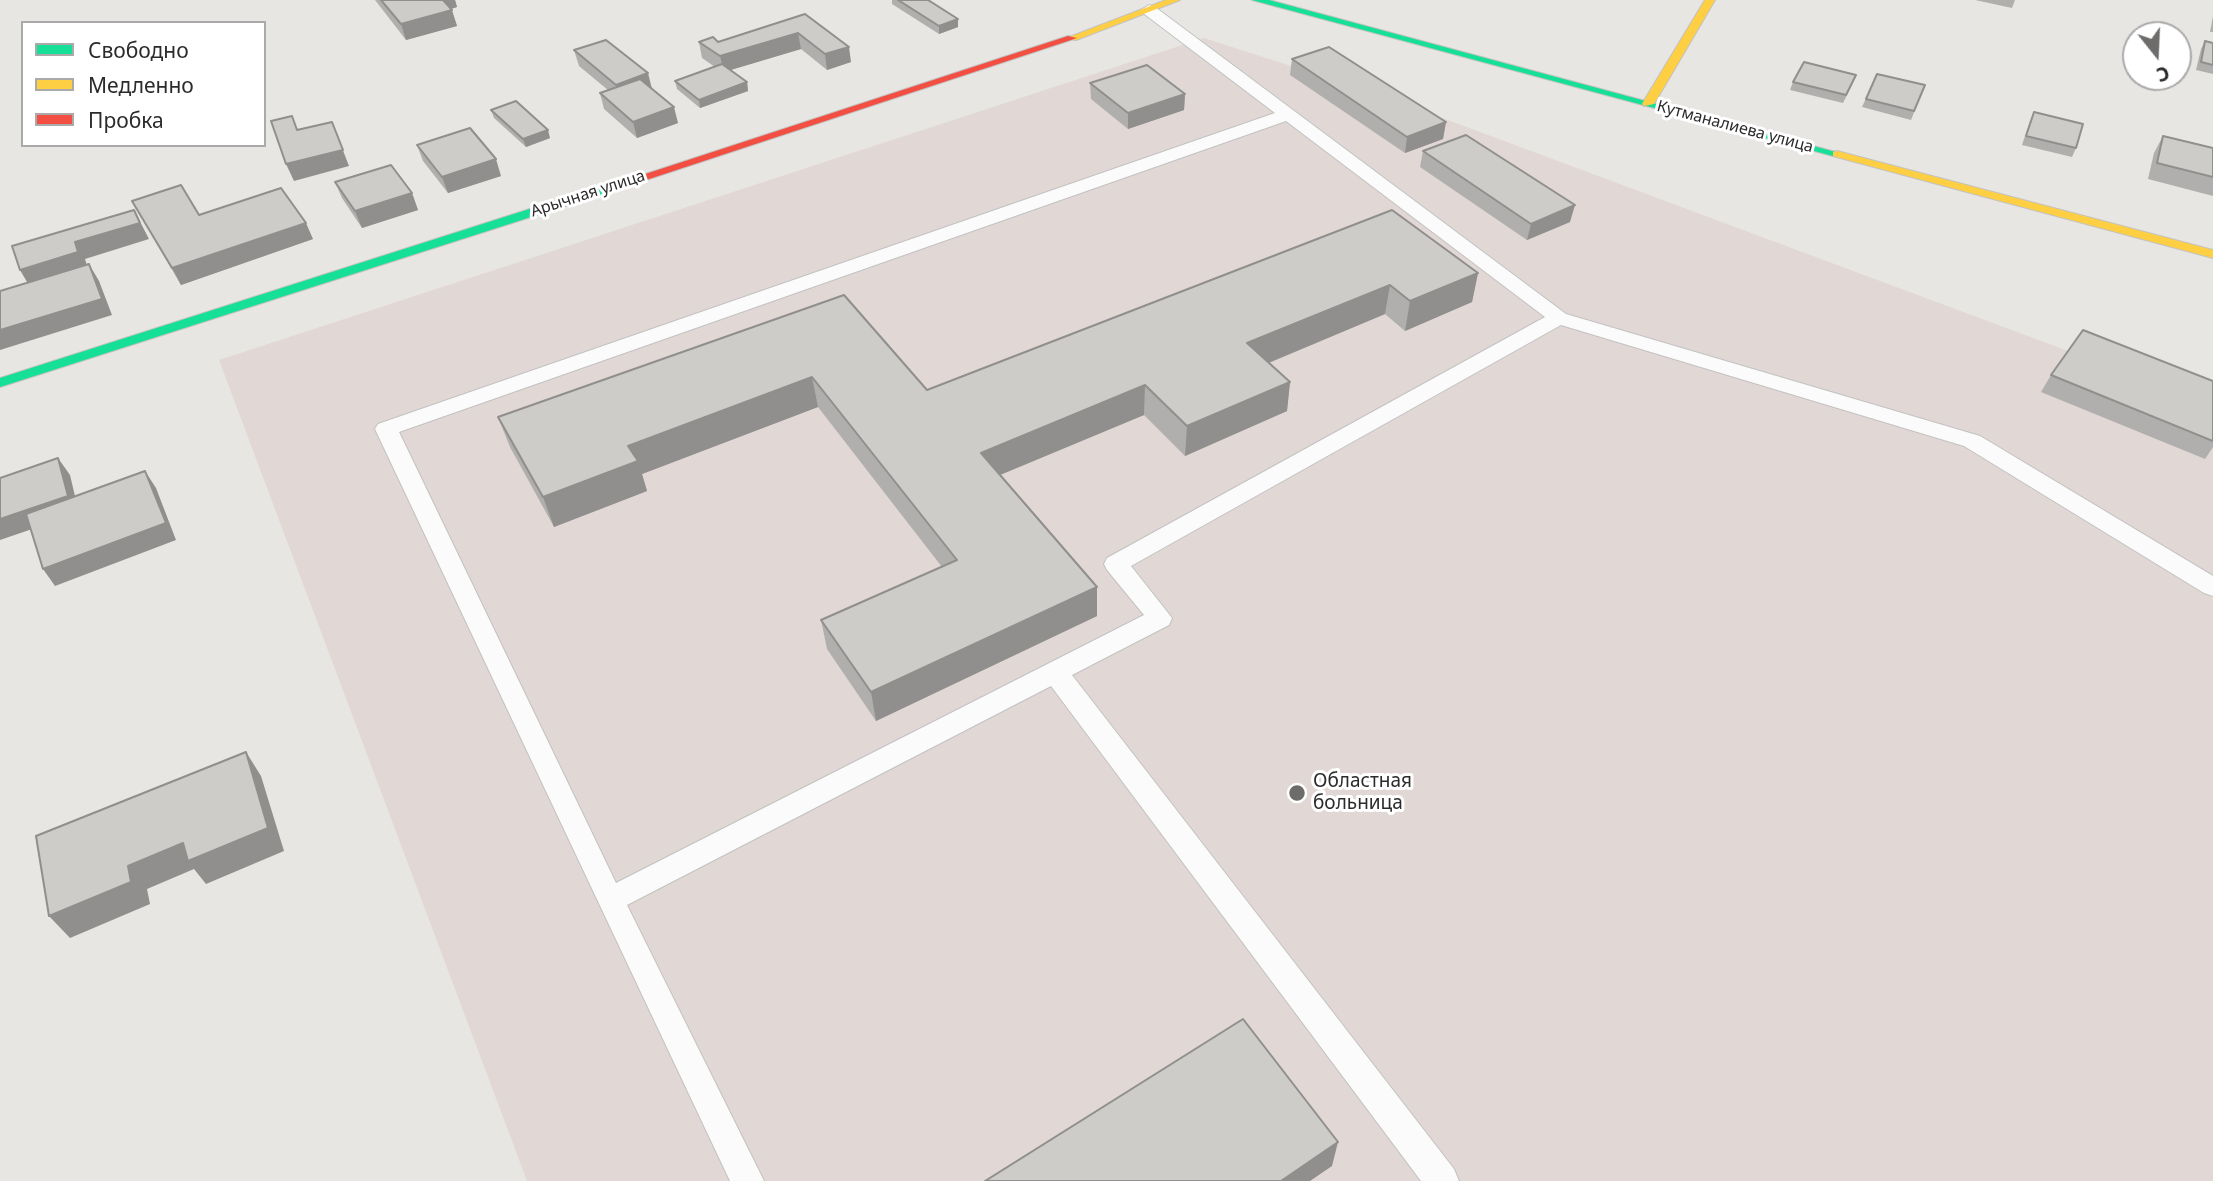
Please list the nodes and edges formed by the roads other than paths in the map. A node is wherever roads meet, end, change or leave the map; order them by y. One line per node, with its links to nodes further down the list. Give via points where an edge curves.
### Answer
1 (1175, 0): 4 (street, Арычная улица)
2 (1257, 0): 5 (street, Кутманалиева улица)
3 (1710, 0): 5 (street)
4 (1149, 10): 6 (lane); 9 (street, Арычная улица)
5 (1648, 104): 7 (street, Кутманалиева улица)
6 (1289, 114): 8 (lane); 12 (lane, via 386,429)
7 (2213, 254)
8 (1559, 318): 10 (lane, via 1972,441); 11 (lane, via 1116,564 1160,618)
9 (0, 383)
10 (2213, 587)
11 (1054, 671): 12 (lane); 14 (lane)
12 (610, 900): 13 (lane)
13 (747, 1181)
14 (1442, 1181)

